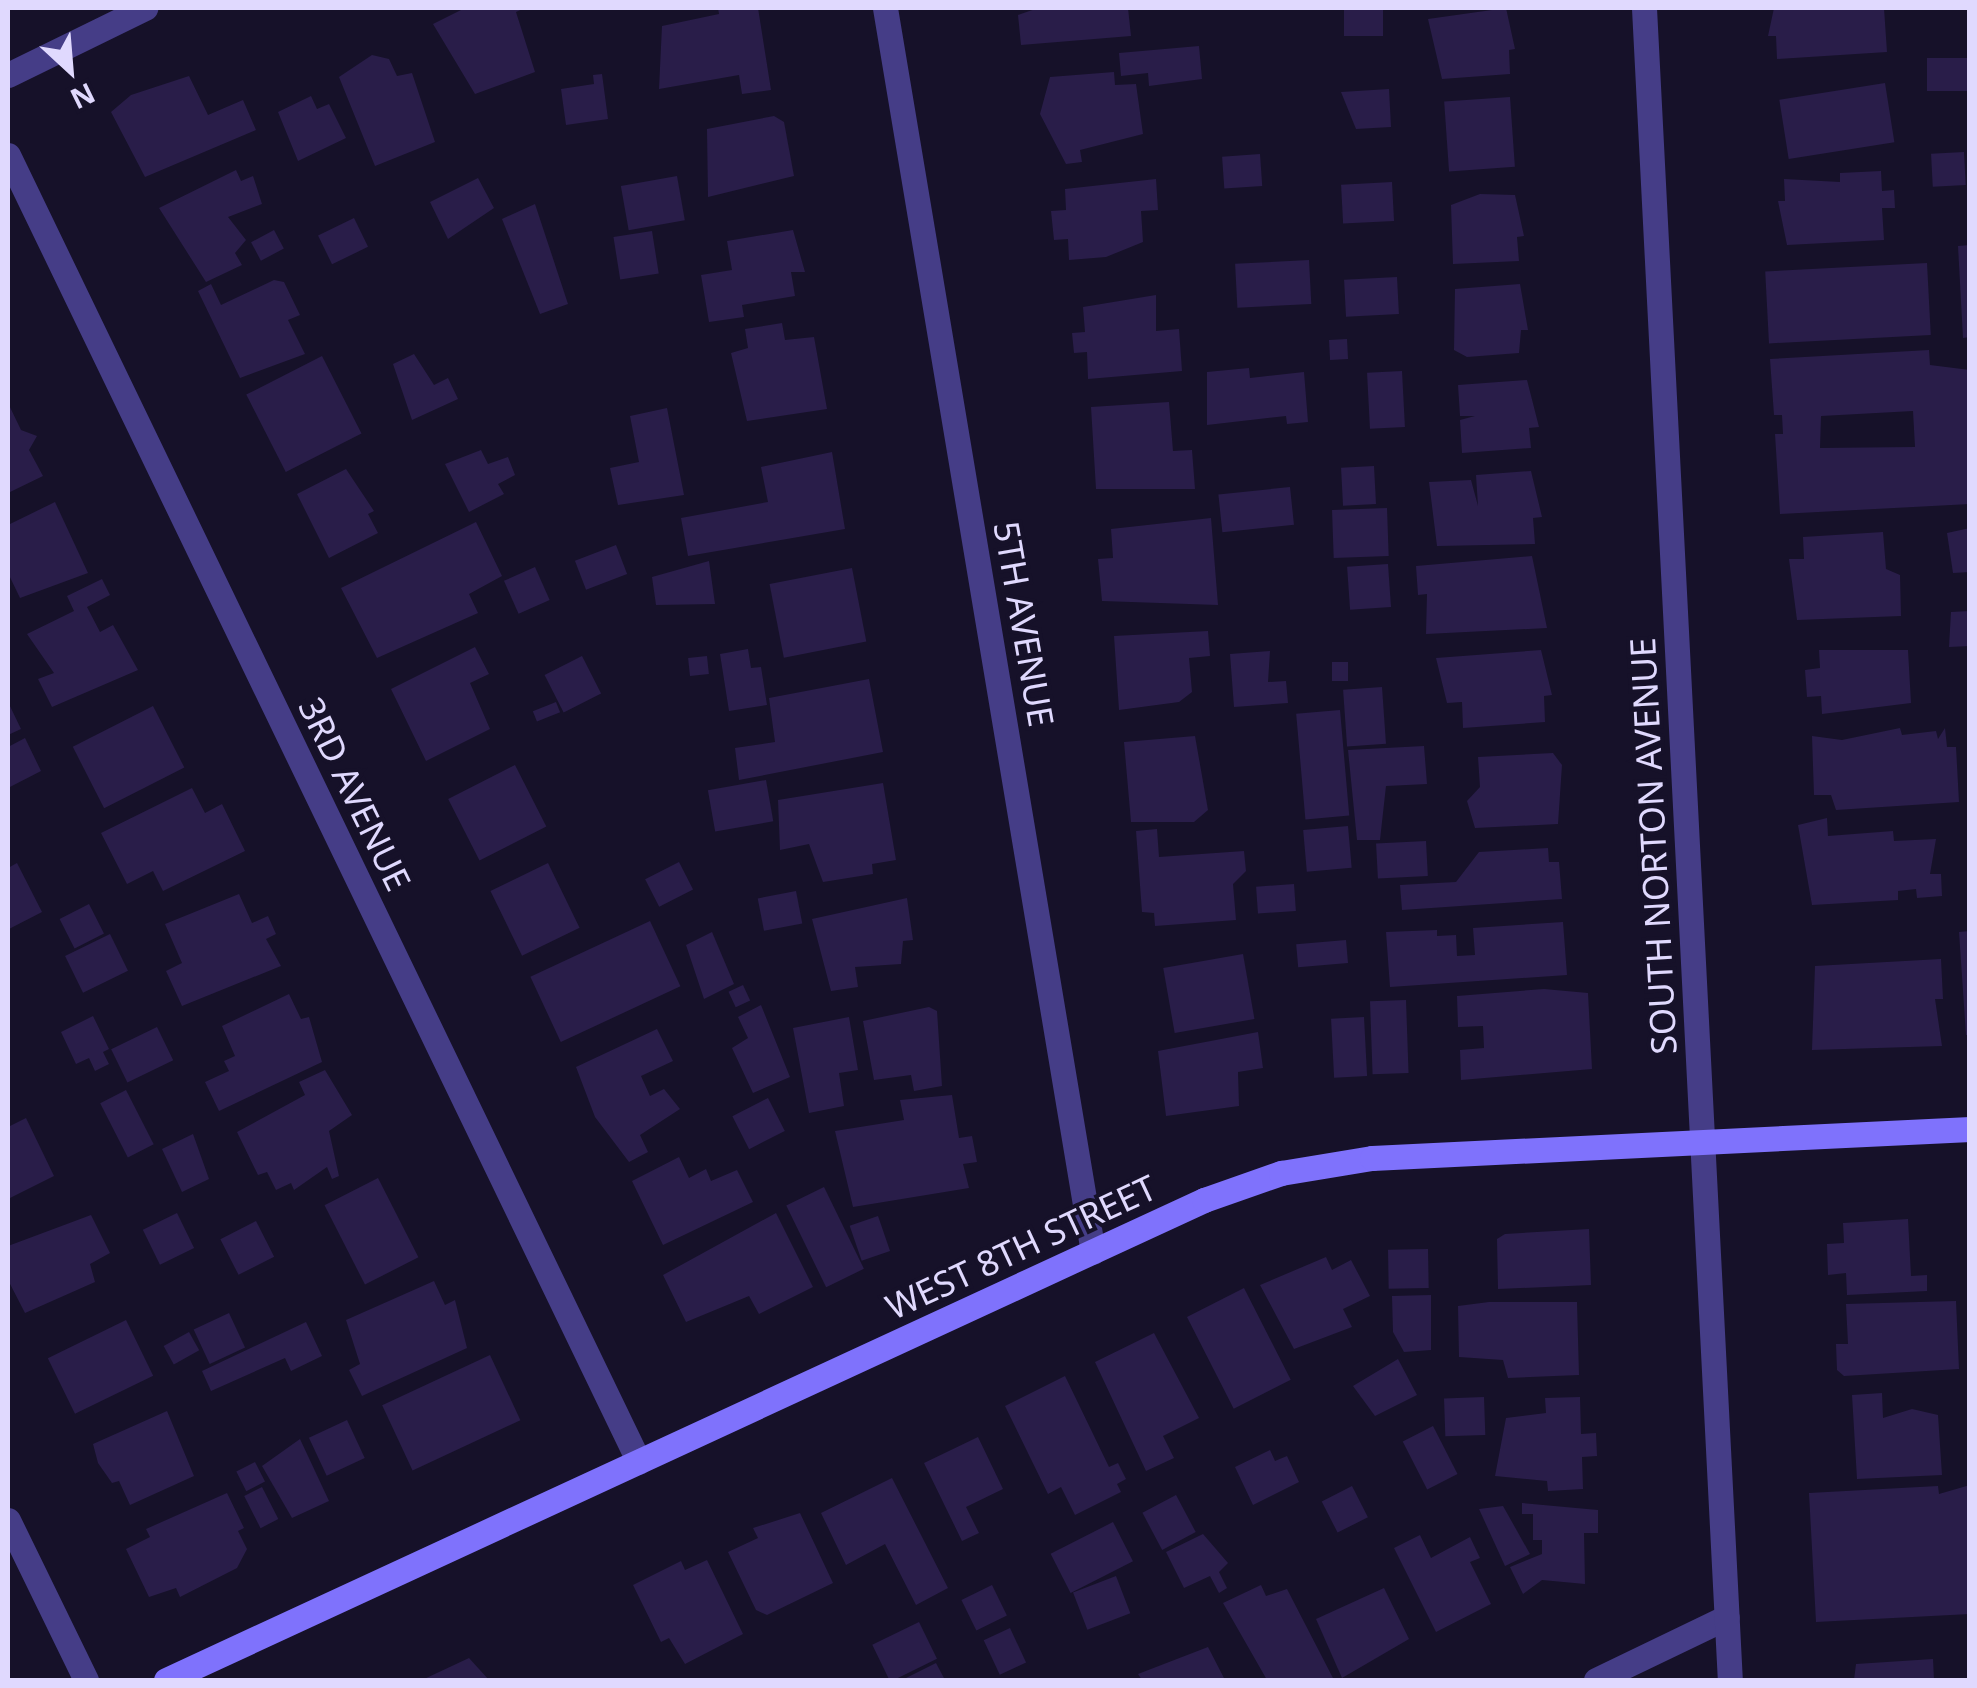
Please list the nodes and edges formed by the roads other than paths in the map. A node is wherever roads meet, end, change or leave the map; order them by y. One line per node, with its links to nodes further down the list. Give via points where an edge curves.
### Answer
1 (145, 8): 4 (street)
2 (885, 8): 8 (street, 5TH AVENUE)
3 (1644, 8): 7 (street, SOUTH NORTON AVENUE)
4 (8, 75)
5 (8, 155): 9 (street, 3RD AVENUE)
6 (1970, 1129): 7 (main road, WEST 8TH STREET)
7 (1702, 1142): 8 (main road, WEST 8TH STREET, via 1372,1158 1281,1173); 11 (street, SOUTH NORTON AVENUE)
8 (1094, 1252): 9 (main road, WEST 8TH STREET)
9 (639, 1462): 13 (main road, WEST 8TH STREET)
10 (8, 1520): 12 (street)
11 (1727, 1617): 14 (street); 15 (street, SOUTH NORTON AVENUE)
12 (86, 1680)
13 (166, 1680)
14 (1596, 1680)
15 (1730, 1680)

